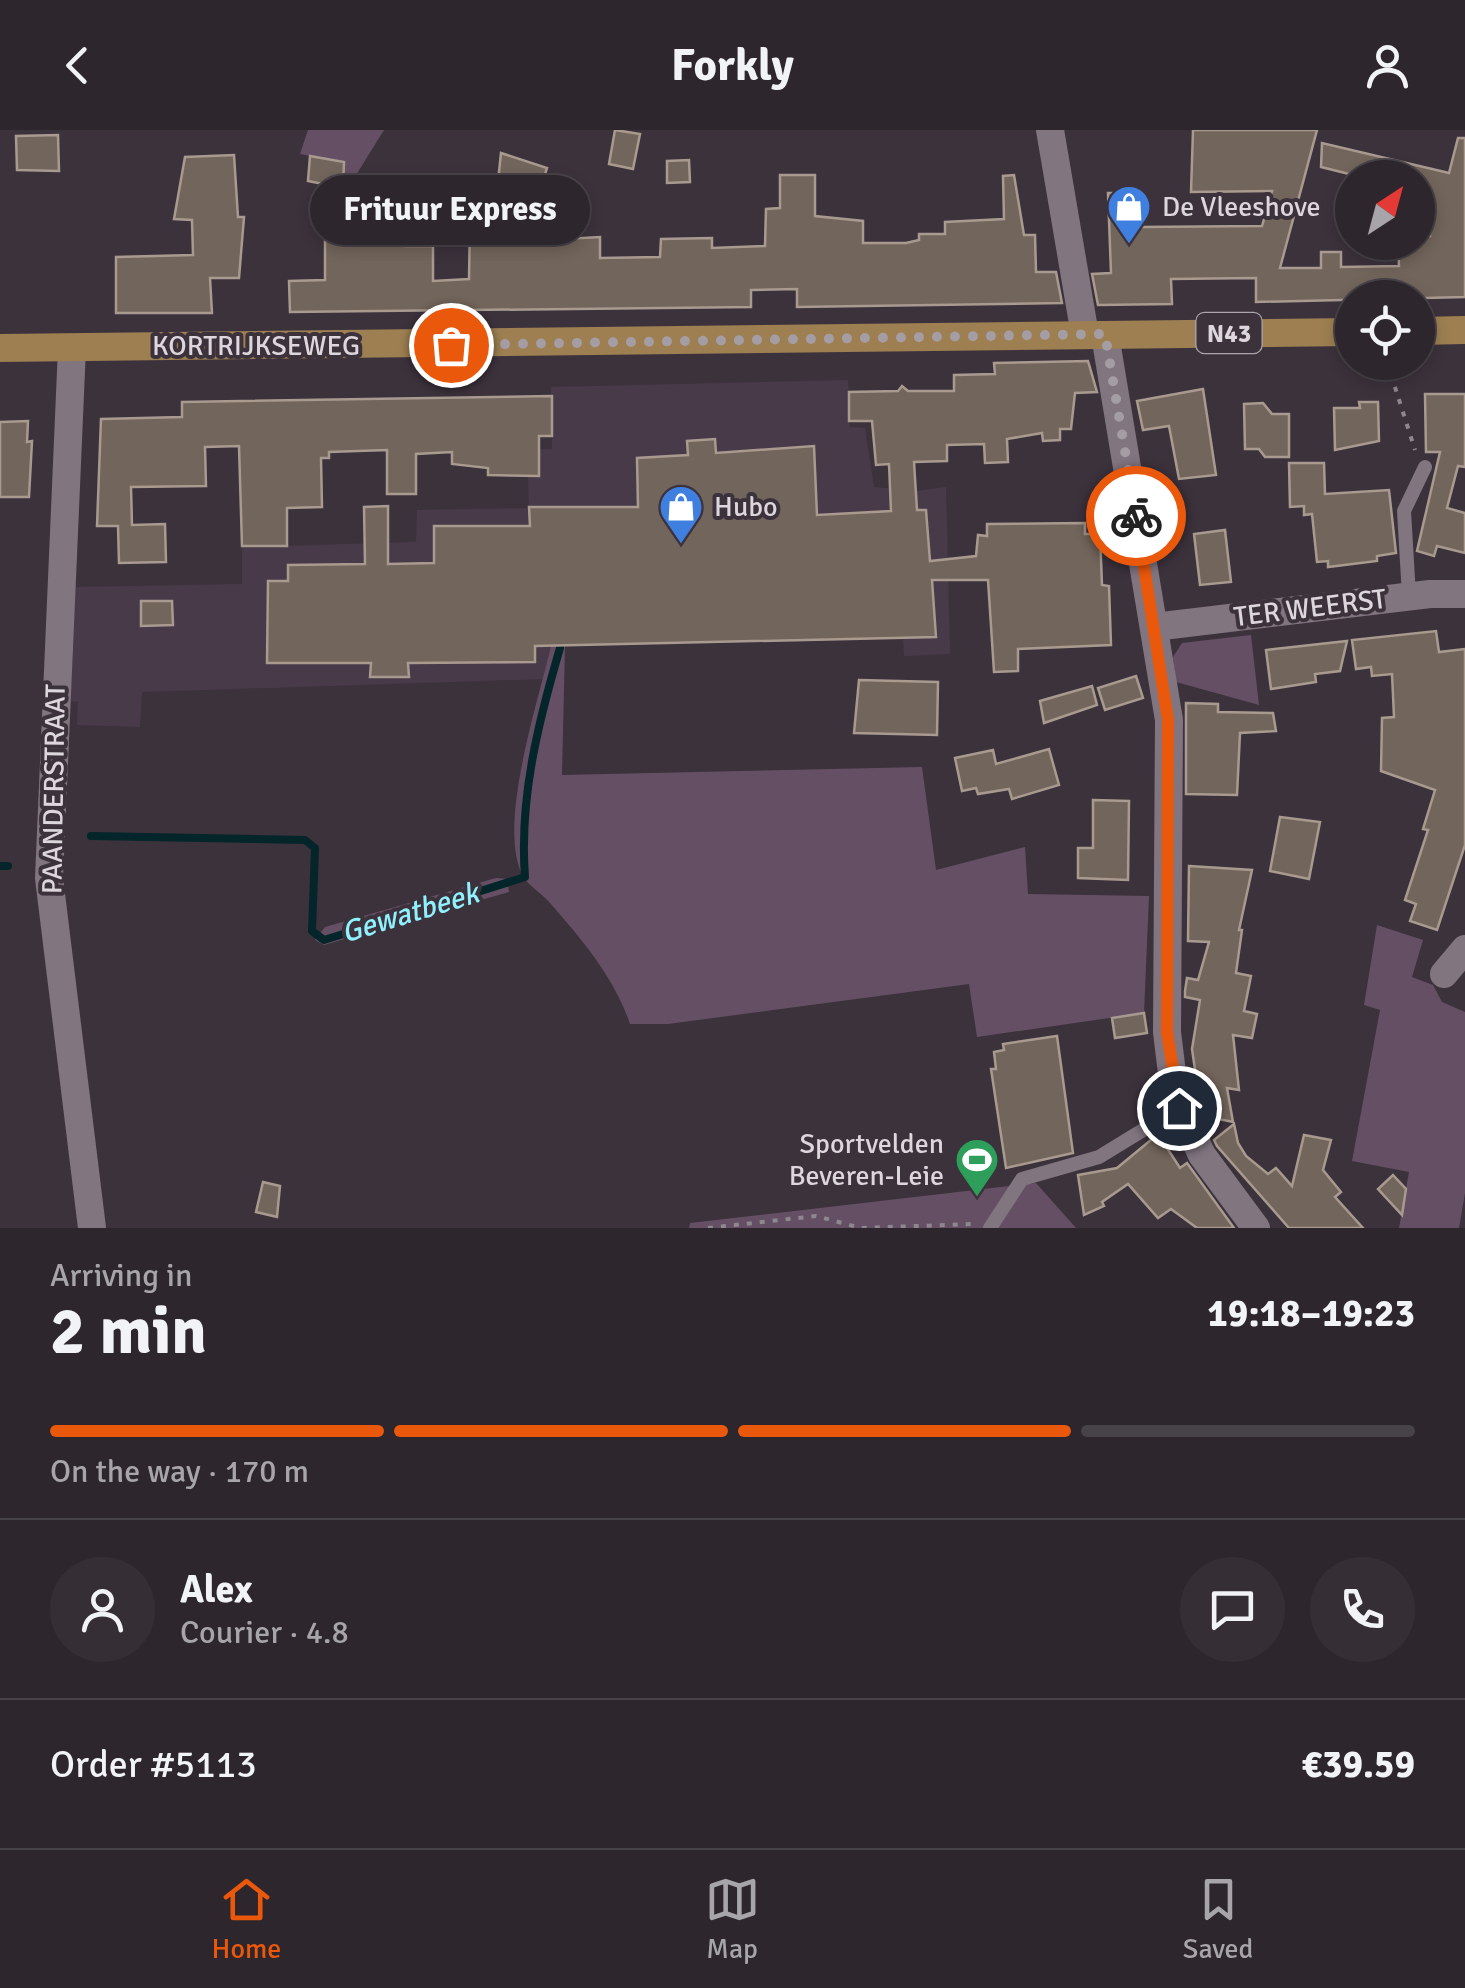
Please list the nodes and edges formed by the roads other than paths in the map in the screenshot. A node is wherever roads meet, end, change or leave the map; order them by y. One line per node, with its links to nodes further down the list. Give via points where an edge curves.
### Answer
1 (1050, 130): 5 (street)
2 (1465, 330): 3 (main road)
3 (1435, 331)
4 (1335, 332): 5 (main road, KORTRIJKSEWEG / N43)
5 (1095, 335): 7 (main road, KORTRIJKSEWEG / N43); 11 (street)
6 (0, 348): 7 (main road, KORTRIJKSEWEG / N43)
7 (72, 348): 16 (street, PAANDERSTRAAT, via 49,878)
8 (1425, 466): 10 (lane, via 1404,511)
9 (1465, 594): 10 (street, TER WEERST)
10 (1409, 596): 11 (street, TER WEERST)
11 (1154, 627): 14 (street, via 1168,720 1167,1032)
12 (1465, 948): 13 (street)
13 (1444, 974)
14 (1179, 1108): 15 (lane, via 1098,1158 1022,1179); 17 (street, via 1202,1155)
15 (991, 1227)
16 (92, 1228)
17 (1256, 1228)

